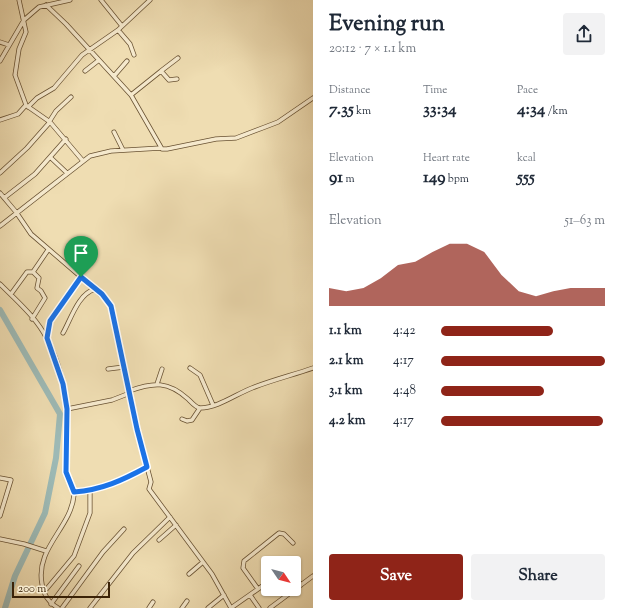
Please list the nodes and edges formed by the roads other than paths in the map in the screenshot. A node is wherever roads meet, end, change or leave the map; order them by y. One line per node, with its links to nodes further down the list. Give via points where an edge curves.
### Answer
1 (19, 0): 6 (street)
2 (70, 0): 5 (street)
3 (101, 0): 7 (street)
4 (150, 0): 7 (street)
5 (46, 5): 6 (street); 13 (street)
6 (23, 18): 9 (street); 10 (street, via 26,32)
7 (122, 26): 8 (street)
8 (118, 30): 13 (street); 14 (street, via 130,44)
9 (12, 39): 10 (street); 12 (street)
10 (22, 41): 26 (street, via 15,75)
11 (0, 42): 12 (street)
12 (9, 45): 17 (street)
13 (88, 51): 16 (street); 26 (street, via 75,62 55,87)
14 (134, 55)
15 (178, 58): 20 (street)
16 (99, 60): 19 (street); 21 (street)
17 (0, 61)
18 (127, 61): 21 (street)
19 (85, 71)
20 (161, 71): 22 (street, via 169,80); 23 (street)
21 (114, 76): 23 (street)
22 (177, 79)
23 (131, 95): 31 (street)
24 (71, 97): 28 (street)
25 (313, 98): 31 (street, via 278,122 236,138)
26 (27, 106): 27 (street, via 18,114); 28 (street)
27 (0, 120)
28 (50, 122): 30 (street); 35 (street)
29 (114, 132): 32 (street)
30 (66, 139): 33 (street); 34 (street)
31 (161, 148): 32 (street)
32 (123, 150): 34 (street, via 96,154)
33 (50, 157): 36 (street); 38 (street, via 35,174)
34 (83, 160): 36 (street)
35 (0, 173)
36 (67, 173): 39 (street, via 43,194)
37 (0, 193): 38 (street)
38 (4, 198): 39 (street)
39 (16, 212): 40 (street); 41 (street, via 27,230)
40 (0, 226)
41 (48, 250): 42 (street); 43 (street)
42 (33, 272): 46 (street, via 27,272); 47 (street, via 39,278 37,288 44,298)
43 (81, 277): 45 (street); 49 (street, via 50,321)
44 (0, 284): 46 (street)
45 (95, 289): 48 (street, via 82,299); 50 (street, via 111,306)
46 (11, 294): 47 (street)
47 (32, 318): 49 (street)
48 (63, 334)
49 (47, 338): 59 (street, via 63,384)
50 (124, 367): 53 (street); 56 (street)
51 (190, 368): 57 (street, via 200,375)
52 (313, 368): 57 (street, via 251,388)
53 (108, 369)
54 (162, 369): 55 (street)
55 (157, 384): 56 (street, via 145,385); 58 (street, via 179,392)
56 (129, 392): 59 (street, via 112,400); 61 (street)
57 (213, 404): 58 (street)
58 (200, 408): 60 (street, via 192,420)
59 (67, 409): 64 (street, via 66,472)
60 (182, 419)
61 (147, 467): 63 (street, via 119,482); 66 (street, via 150,490)
62 (0, 478): 65 (street, via 11,480)
63 (90, 490): 64 (street); 80 (street, via 90,513 74,556)
64 (74, 492): 72 (street, via 69,510)
65 (0, 516)
66 (170, 518): 67 (street); 90 (street, via 137,548)
67 (176, 525): 70 (street); 73 (street)
68 (124, 529): 89 (street, via 106,548)
69 (0, 539): 72 (street)
70 (159, 540)
71 (293, 544): 79 (street, via 284,534 279,533 244,561 243,568)
72 (46, 551): 80 (street, via 40,572)
73 (203, 562): 75 (street); 81 (street)
74 (79, 566): 86 (street)
75 (189, 574)
76 (313, 576): 77 (street)
77 (301, 585)
78 (261, 587): 79 (street)
79 (258, 589): 82 (street)
80 (44, 592): 86 (street)
81 (224, 595): 87 (street); 93 (street)
82 (250, 595): 87 (street); 94 (street)
83 (286, 596): 95 (street)
84 (187, 601): 92 (street)
85 (153, 602): 91 (street)
86 (51, 604): 88 (street)
87 (232, 607)
88 (58, 608)
89 (62, 608)
90 (90, 608)
91 (149, 608)
92 (182, 608)
93 (208, 608)
94 (259, 608)
95 (270, 608)

